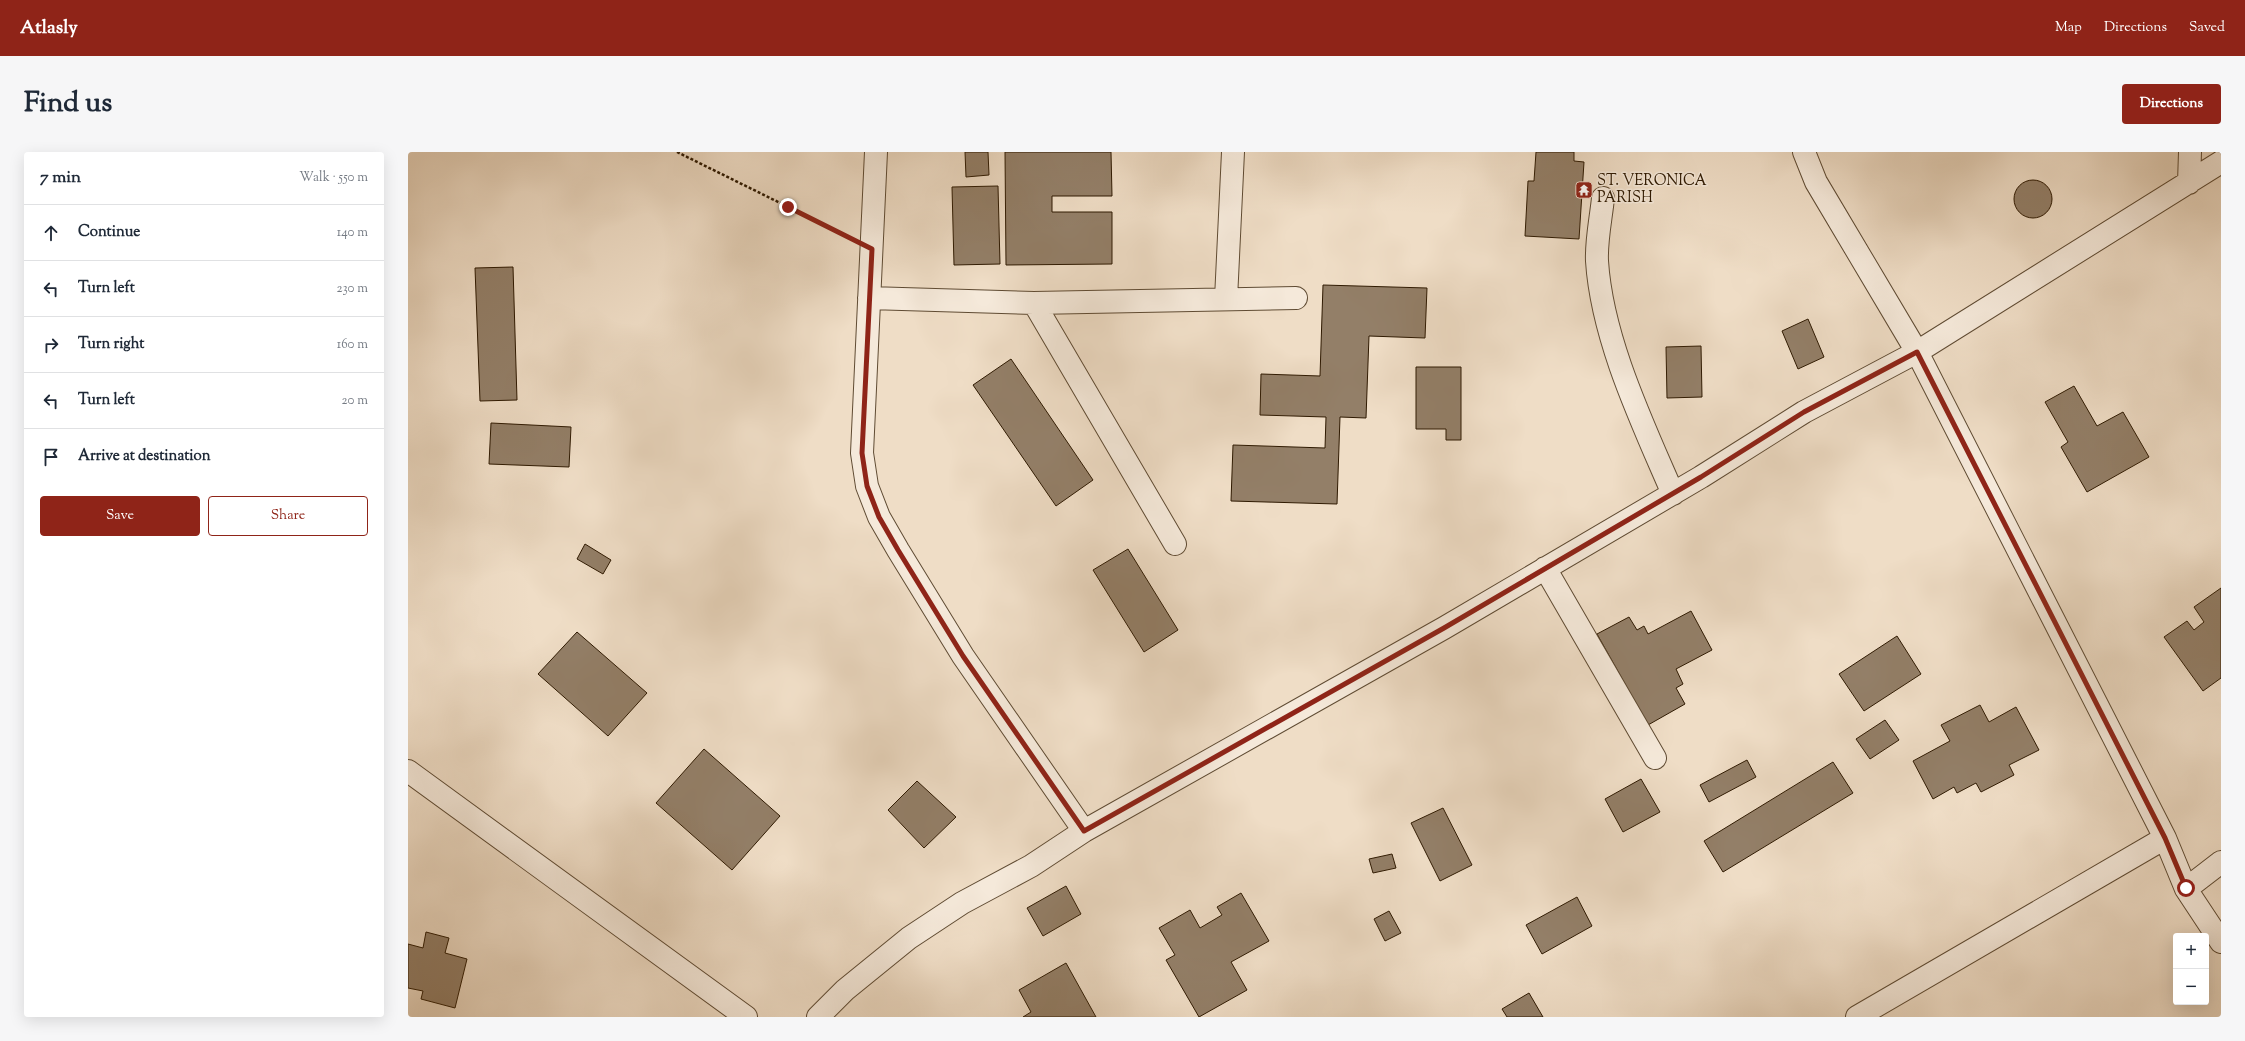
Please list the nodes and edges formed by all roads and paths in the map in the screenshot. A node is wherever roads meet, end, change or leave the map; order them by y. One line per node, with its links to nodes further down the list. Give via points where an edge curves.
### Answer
1 (677, 152): 9 (path)
2 (876, 152): 9 (street)
3 (1233, 152): 12 (street)
4 (1804, 152): 14 (street, via 1816,182)
5 (2190, 152): 7 (street)
6 (2221, 162): 7 (street)
7 (2189, 183): 14 (street)
8 (1603, 198): 15 (street, via 1597,260 1602,309 1636,407)
9 (872, 249): 10 (street)
10 (869, 298): 13 (street); 20 (street, via 862,453 867,486 879,517 963,656)
11 (1296, 298): 12 (street)
12 (1226, 299): 13 (street)
13 (1034, 303): 16 (street)
14 (1917, 352): 15 (street, via 1804,412); 21 (street)
15 (1672, 494): 17 (street)
16 (1175, 544)
17 (1545, 568): 18 (street); 20 (street, via 1444,628)
18 (1655, 758)
19 (408, 772): 25 (street)
20 (1084, 831): 26 (street, via 1031,866 962,903 909,938 845,990)
21 (2165, 838): 23 (street); 27 (street)
22 (2221, 862): 23 (street)
23 (2186, 888): 24 (street)
24 (2221, 942)
25 (746, 1017)
26 (818, 1017)
27 (1857, 1017)

